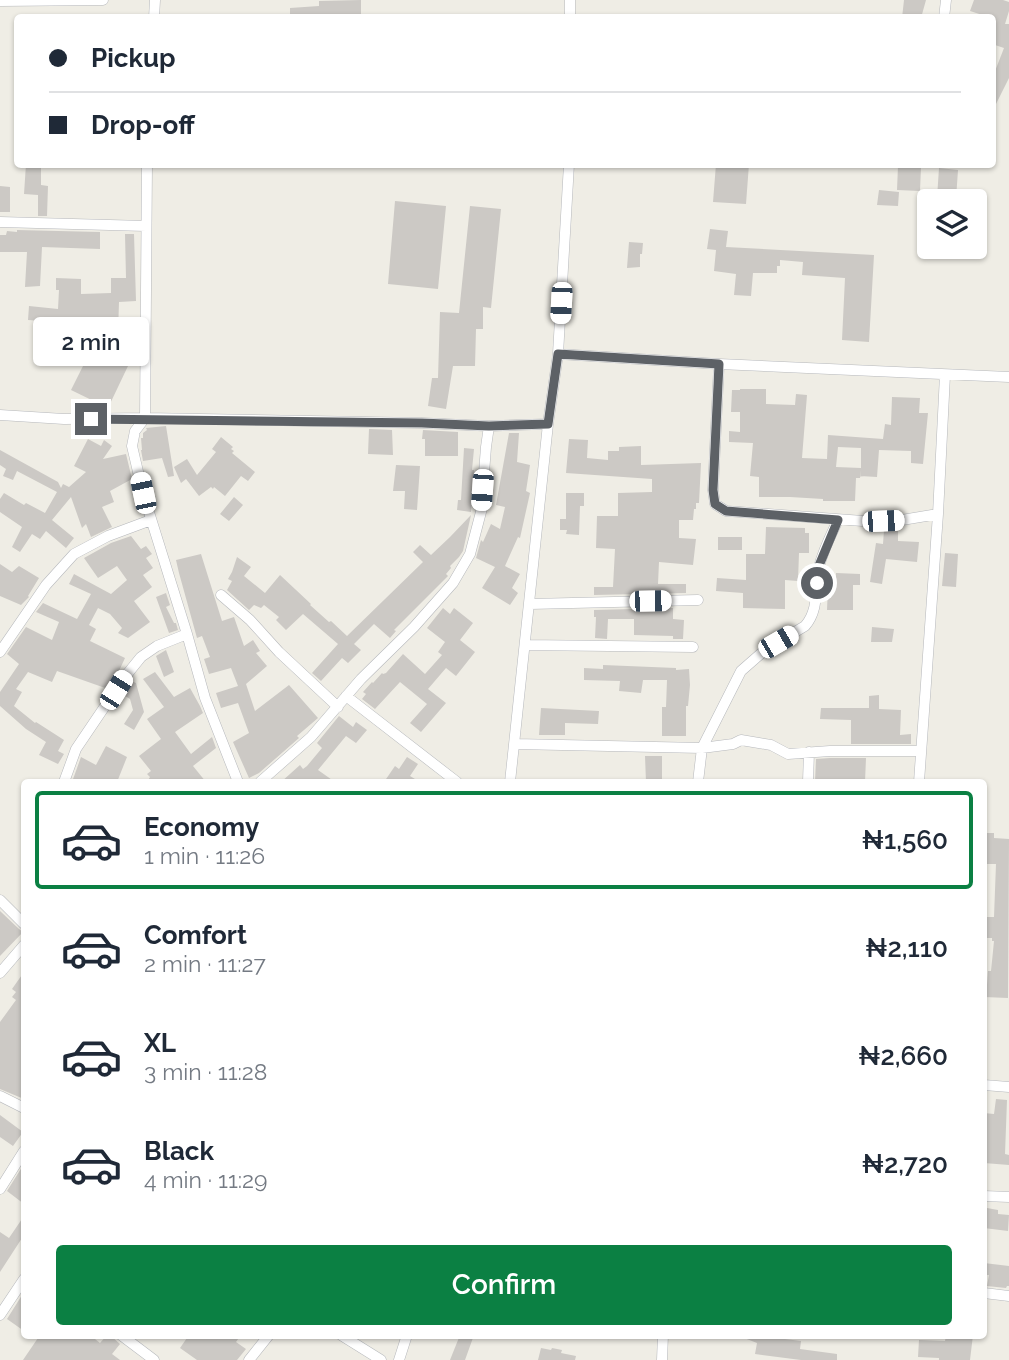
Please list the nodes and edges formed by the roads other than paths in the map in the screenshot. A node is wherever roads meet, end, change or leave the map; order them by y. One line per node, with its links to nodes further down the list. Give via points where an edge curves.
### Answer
1 (103, 0): 2 (street)
2 (0, 1)
3 (148, 168): 6 (street)
4 (569, 168): 7 (street)
5 (0, 222): 6 (street)
6 (146, 226): 12 (street)
7 (558, 354): 8 (street); 13 (street)
8 (719, 364): 9 (street); 17 (street, via 715,504 726,511)
9 (945, 375): 10 (street); 15 (street)
10 (1009, 377)
11 (1, 418): 12 (street)
12 (145, 418): 14 (street); 16 (street, via 135,431 132,446)
13 (548, 424): 14 (street); 20 (street)
14 (489, 426): 25 (street, via 481,512 470,554 453,583)
15 (938, 514): 17 (street, via 902,520); 29 (street)
16 (151, 520): 21 (street); 24 (street, via 74,554 46,584)
17 (838, 520): 28 (street, via 818,568 817,597 809,621 741,671)
18 (220, 595): 26 (street)
19 (698, 600): 20 (street)
20 (530, 604): 22 (street)
21 (187, 634): 31 (street, via 141,657 76,749); 32 (street, via 205,698)
22 (525, 645): 23 (street); 27 (street)
23 (693, 646)
24 (1, 650)
25 (346, 696): 26 (street); 34 (street)
26 (338, 707): 33 (street)
27 (515, 744): 28 (street); 35 (street)
28 (702, 748): 30 (street, via 741,740 771,745 788,754); 36 (street)
29 (920, 751): 30 (street); 38 (street)
30 (809, 752): 37 (street)
31 (65, 779)
32 (237, 779)
33 (263, 779)
34 (453, 779)
35 (510, 779)
36 (698, 779)
37 (808, 779)
38 (919, 779)
39 (0, 900): 40 (street)
40 (21, 921)
41 (21, 948): 42 (street)
42 (0, 973)
43 (987, 1086): 44 (street)
44 (1009, 1087)
45 (0, 1096): 46 (street)
46 (21, 1106)
47 (21, 1156): 48 (street)
48 (0, 1189)
49 (987, 1196): 50 (street)
50 (1009, 1197)
51 (21, 1284): 54 (street)
52 (987, 1293): 53 (street)
53 (1009, 1296)
54 (0, 1315)
55 (126, 1339): 60 (street)
56 (266, 1339): 61 (street)
57 (347, 1339): 62 (street)
58 (406, 1339): 63 (street)
59 (663, 1339): 64 (street)
60 (154, 1360)
61 (249, 1360)
62 (381, 1360)
63 (399, 1360)
64 (662, 1360)

